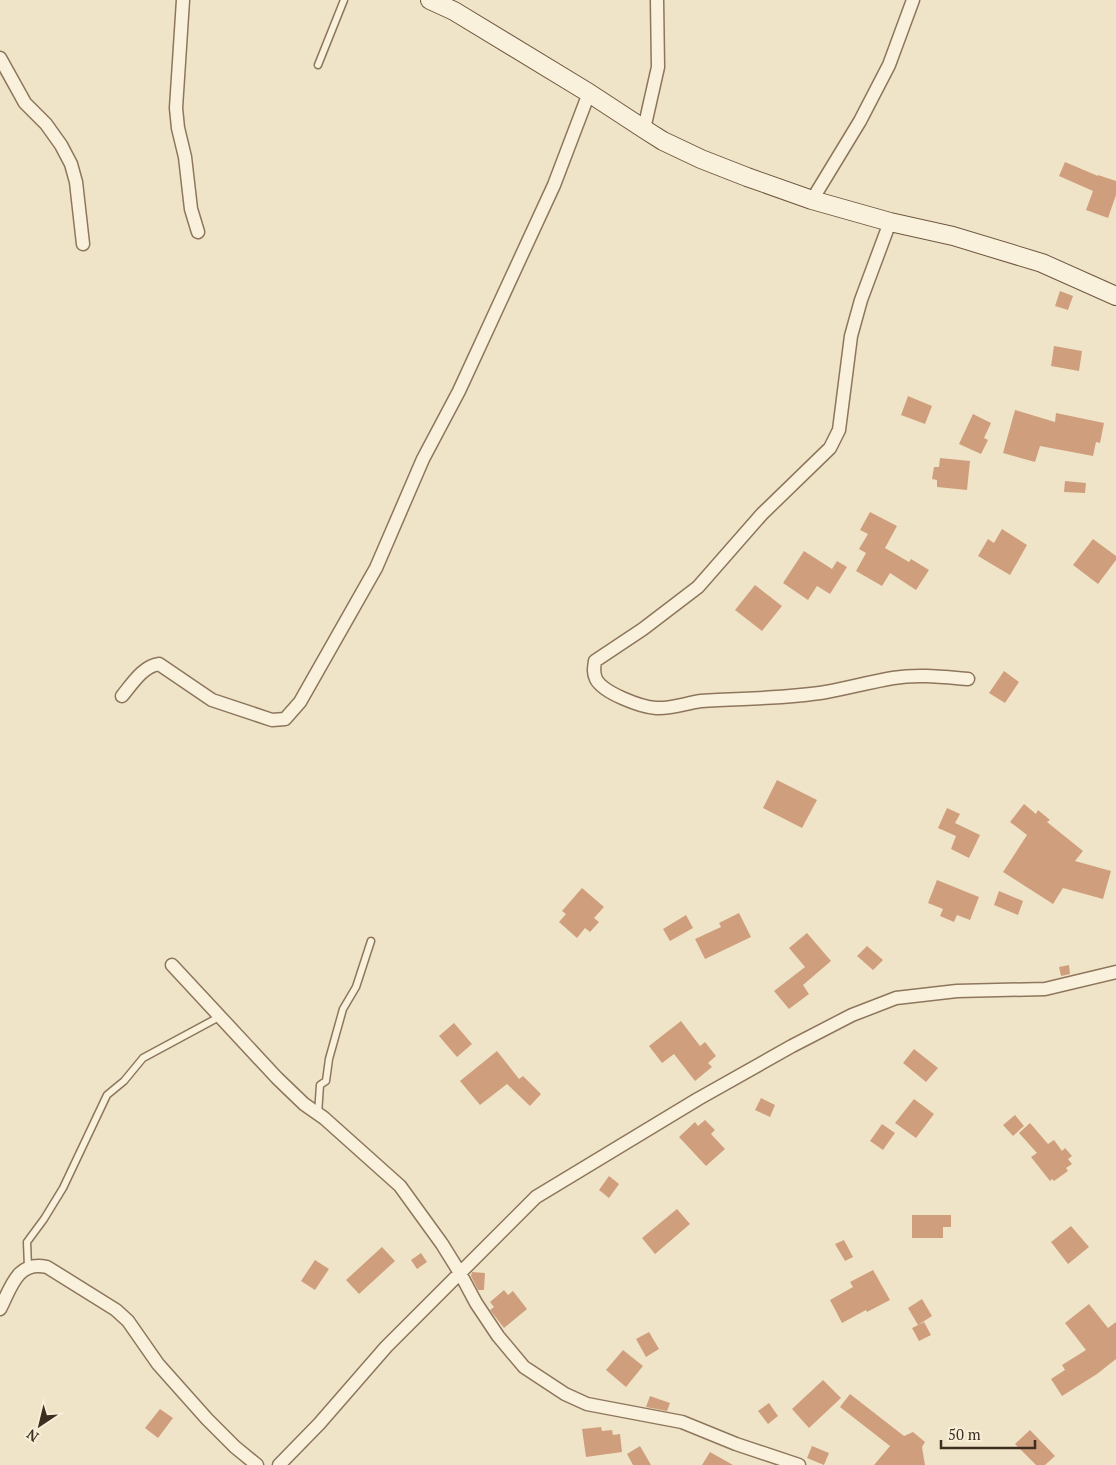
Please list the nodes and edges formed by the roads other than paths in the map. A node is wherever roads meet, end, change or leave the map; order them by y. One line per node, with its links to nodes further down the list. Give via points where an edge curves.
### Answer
1 (183, 0): 13 (street, via 176,108 191,209)
2 (344, 0): 8 (lane)
3 (430, 0): 6 (street)
4 (657, 0): 10 (street, via 658,67)
5 (913, 0): 11 (street, via 889,66)
6 (455, 5): 9 (street)
7 (0, 58): 14 (street, via 25,103 62,145 71,164)
8 (318, 65)
9 (589, 93): 10 (street); 17 (street, via 554,185 376,568 300,702 285,719 272,720 212,700 159,664 151,665)
10 (644, 129): 11 (street, via 701,159)
11 (812, 200): 12 (street)
12 (890, 222): 15 (street, via 953,236 1042,263); 16 (street, via 851,336 839,430 830,448 762,514 698,587 595,661 594,672 597,681 608,690 634,704 656,708 825,692 894,678 932,676)
13 (198, 232)
14 (84, 244)
15 (1116, 296)
16 (968, 679)
17 (122, 696)
18 (370, 941): 22 (lane, via 356,987 343,1009 326,1081 320,1085)
19 (172, 965): 21 (street)
20 (1116, 972): 24 (street, via 1046,989 957,991 896,998 852,1015 698,1099 536,1197)
21 (218, 1017): 22 (street, via 277,1078); 23 (lane, via 142,1058 124,1081 107,1095 63,1188 27,1242)
22 (318, 1114): 24 (street, via 400,1186)
23 (28, 1267): 25 (street, via 18,1275); 26 (street, via 46,1267 116,1310 207,1419)
24 (460, 1273): 27 (street, via 386,1347); 28 (street, via 498,1336 524,1367 565,1394 587,1404 682,1422)
25 (0, 1309)
26 (256, 1465)
27 (279, 1465)
28 (799, 1465)

